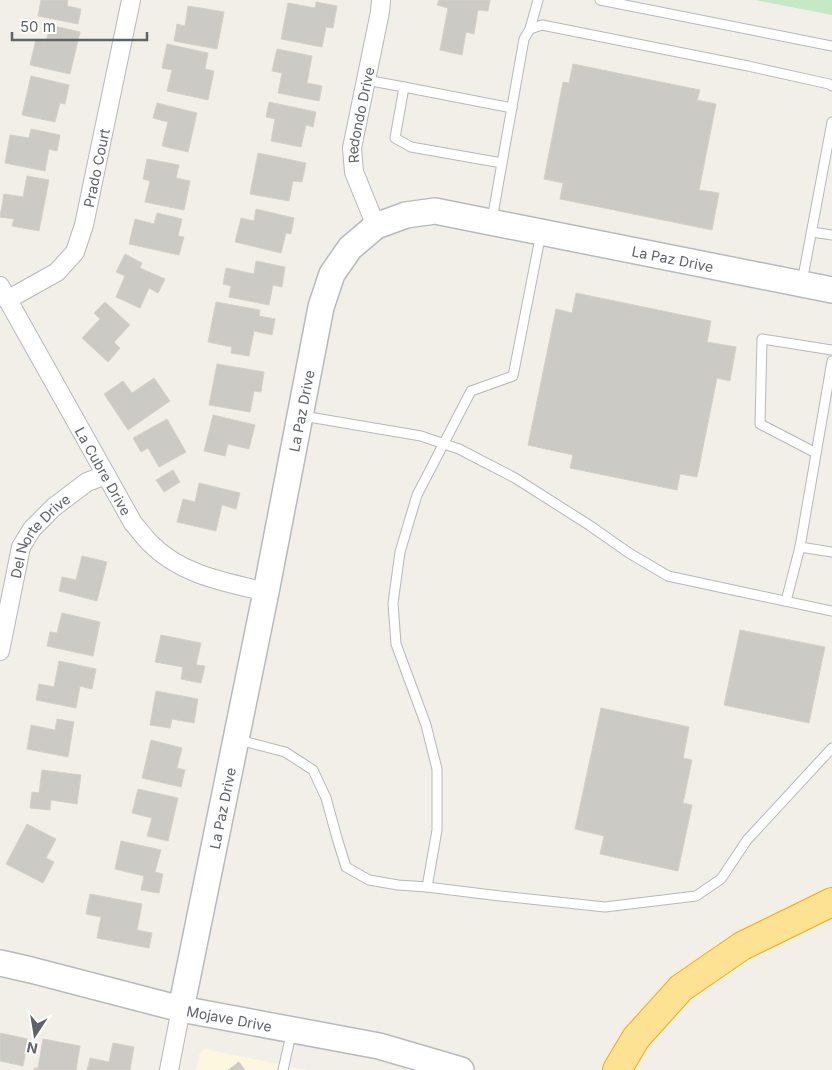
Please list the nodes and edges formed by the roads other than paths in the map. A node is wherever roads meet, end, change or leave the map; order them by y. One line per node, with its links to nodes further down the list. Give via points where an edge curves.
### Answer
1 (131, 0): 20 (street, Prado Court, via 84,225 74,252 57,272)
2 (381, 0): 7 (street, Redondo Drive)
3 (538, 0): 5 (lane)
4 (600, 0): 6 (lane)
5 (530, 29): 8 (lane, via 542,25); 10 (lane, via 524,39)
6 (832, 46)
7 (366, 80): 9 (lane); 14 (street, Redondo Drive, via 352,148 354,172)
8 (832, 86)
9 (404, 87): 10 (lane); 12 (lane, via 395,138 411,147)
10 (512, 108): 12 (lane)
11 (832, 122): 16 (lane)
12 (502, 163): 13 (lane)
13 (491, 223): 14 (street, La Paz Drive, via 435,211 406,215); 15 (street, La Paz Drive)
14 (376, 226): 23 (street, La Paz Drive, via 350,248 332,274 321,307)
15 (541, 232): 18 (street, La Paz Drive); 24 (lane, via 513,376 471,391)
16 (812, 232): 17 (lane); 18 (lane)
17 (832, 235)
18 (802, 284): 19 (street, La Paz Drive)
19 (832, 290)
20 (4, 293): 26 (street, La Cubre Drive)
21 (832, 350): 25 (lane, via 762,340 760,424)
22 (832, 361): 25 (lane)
23 (300, 416): 24 (lane, via 421,436); 29 (street, La Paz Drive)
24 (444, 444): 30 (lane, via 515,478 668,576); 35 (lane, via 417,496 400,552 393,603 396,644 426,725 437,769 437,830)
25 (816, 453): 27 (lane)
26 (106, 475): 29 (street, La Cubre Drive, via 133,523 170,559 192,572); 32 (street, Del Norte Drive, via 88,482 54,507 32,529 21,547)
27 (800, 546): 28 (lane); 30 (lane)
28 (832, 552)
29 (266, 592): 33 (street, La Paz Drive)
30 (786, 601): 31 (lane)
31 (832, 610)
32 (0, 651)
33 (236, 739): 35 (lane, via 285,752 313,770 326,798 346,867 369,880); 38 (street, La Paz Drive)
34 (832, 748): 35 (lane, via 747,840 722,879 696,896 605,907)
35 (427, 888)
36 (832, 902): 43 (highway, via 742,946 681,988 636,1038)
37 (0, 964): 38 (street, Mojave Drive)
38 (181, 1009): 39 (street, Mojave Drive); 40 (street, La Paz Drive)
39 (292, 1030): 41 (lane); 42 (street, Mojave Drive, via 379,1046)
40 (169, 1070)
41 (283, 1070)
42 (461, 1070)
43 (617, 1070)

